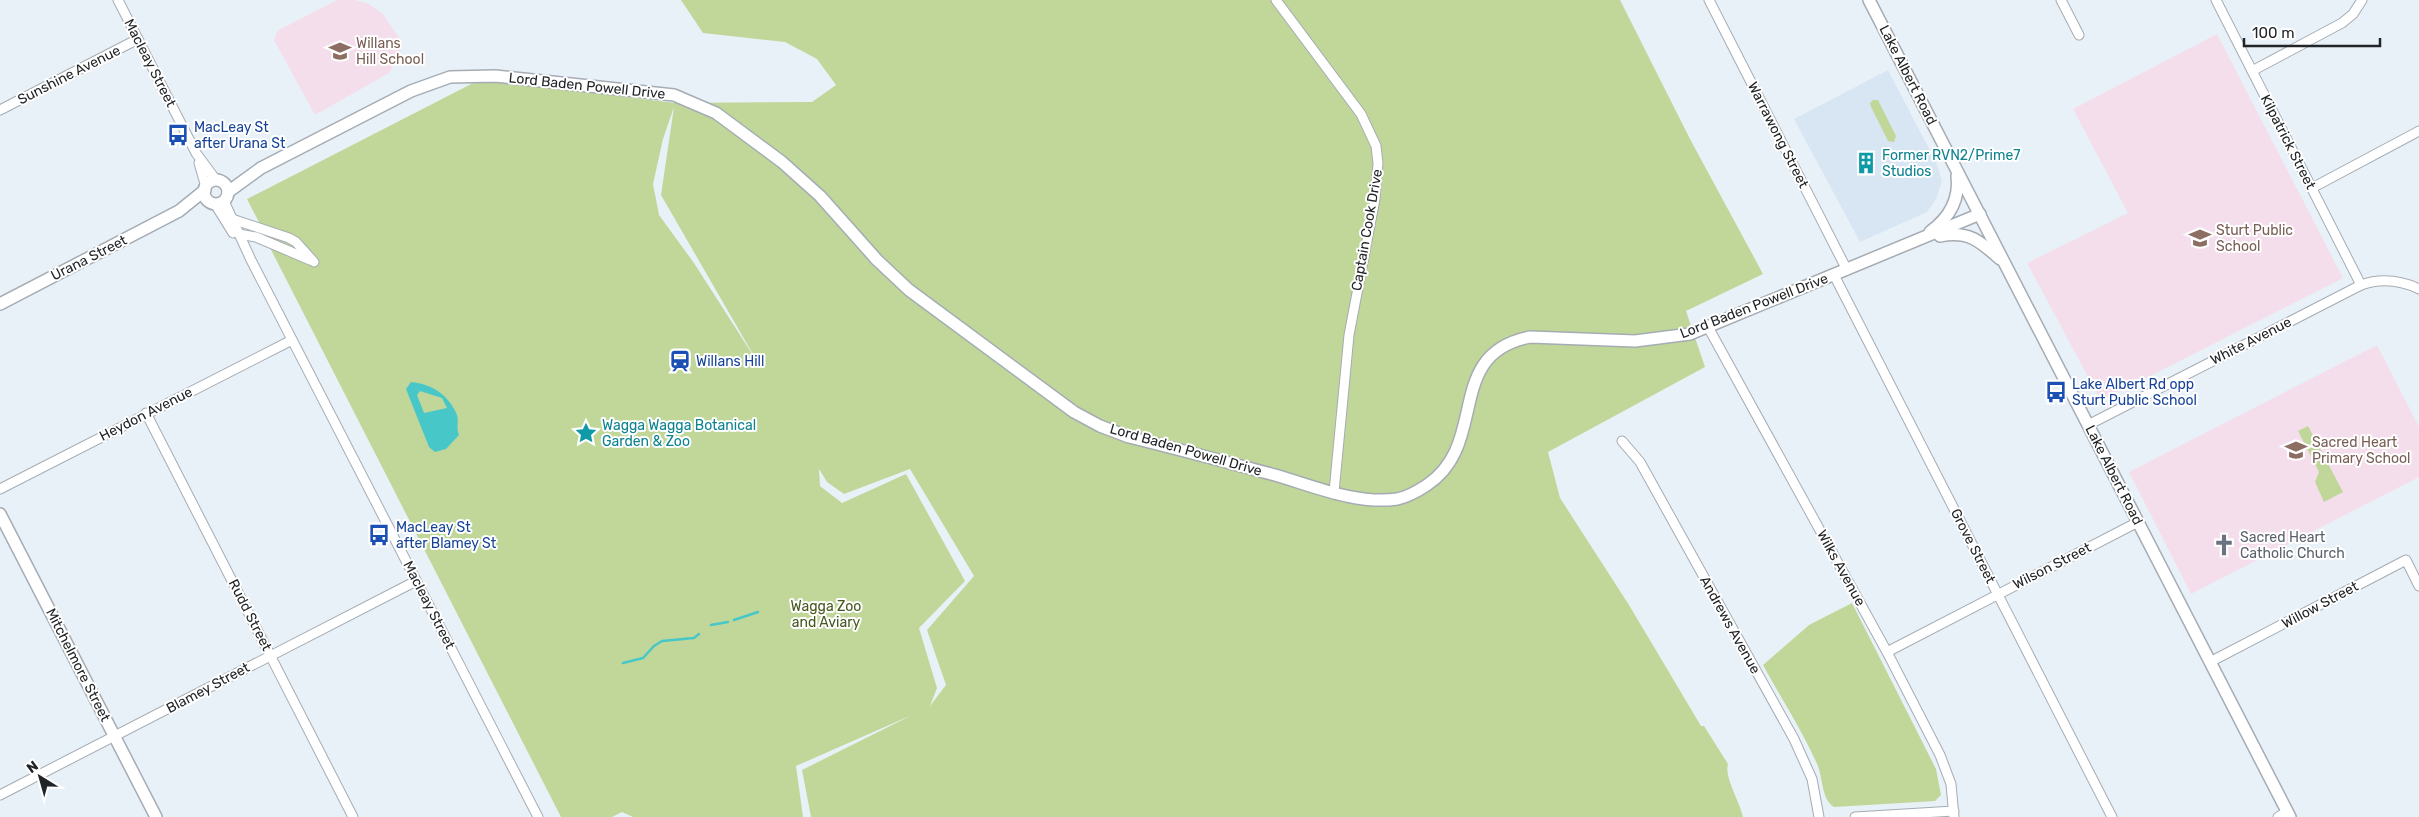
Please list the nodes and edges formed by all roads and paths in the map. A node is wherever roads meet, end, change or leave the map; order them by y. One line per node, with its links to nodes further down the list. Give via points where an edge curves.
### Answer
1 (118, 0): 9 (street, Macleay Street)
2 (1276, 0): 38 (street, Captain Cook Drive, via 1361,114 1376,146 1375,199 1350,336)
3 (1709, 0): 27 (street, Warrawong Street)
4 (1869, 0): 15 (street, Lake Albert Road)
5 (2061, 0): 8 (street)
6 (2216, 0): 10 (street, Kilpatrick Street)
7 (2362, 0): 10 (street, via 2342,23)
8 (2079, 35)
9 (138, 39): 11 (street, Sunshine Avenue); 13 (street, Macleay Street)
10 (2252, 71): 18 (street, Kilpatrick Street)
11 (0, 110)
12 (2419, 131): 18 (street)
13 (196, 153): 16 (street, Macleay Street); 17 (street, Macleay Street)
14 (261, 168): 16 (street, Lord Baden Powell Drive); 19 (street, Lord Baden Powell Drive); 38 (street, Lord Baden Powell Drive, via 411,91 450,77 495,76 674,95 716,113 782,162 820,196 908,290 1074,412 1129,437)
15 (1956, 170): 21 (street, Lake Albert Road); 24 (street, via 1957,196 1952,209)
16 (218, 181): 17 (street, via 210,182); 19 (street, via 227,188)
17 (205, 188): 19 (street, via 205,198); 20 (street, Urana Street)
18 (2312, 188): 29 (street, Kilpatrick Street)
19 (219, 200): 20 (street, Urana Street); 22 (street, Macleay Street); 25 (street, Macleay Street)
20 (179, 211): 31 (street, Urana Street)
21 (1980, 214): 24 (street, Lord Baden Powell Drive); 26 (street, Lake Albert Road)
22 (232, 219): 23 (street, Macleay Street); 23 (street, via 289,238 314,262 256,237)
23 (239, 234): 25 (street, Macleay Street)
24 (1920, 239): 26 (street, via 1960,233 1980,242); 27 (street, Lord Baden Powell Drive)
25 (251, 260): 33 (street, Macleay Street)
26 (2006, 264): 35 (street, Lake Albert Road)
27 (1847, 270): 28 (street, Lord Baden Powell Drive)
28 (1834, 275): 32 (street, Lord Baden Powell Drive); 43 (street, Grove Street)
29 (2361, 285): 30 (street, White Avenue, via 2382,280); 35 (street, White Avenue)
30 (2419, 289)
31 (0, 304)
32 (1708, 328): 38 (street, Lord Baden Powell Drive, via 1690,334 1635,342 1543,336 1516,340 1496,350 1482,365 1472,389 1458,448 1447,467 1434,480 1417,492 1398,499 1378,500); 44 (street, Wilks Avenue)
33 (292, 340): 34 (street, Heydon Avenue); 41 (street, Macleay Street)
34 (146, 413): 37 (street, Heydon Avenue); 45 (street, Rudd Street)
35 (2088, 426): 40 (street, Lake Albert Road)
36 (1622, 442): 54 (street, Andrews Avenue, via 1640,462 1794,739 1812,779)
37 (0, 489)
38 (1334, 492)
39 (0, 514): 47 (street, Mitchelmore Street)
40 (2138, 522): 43 (street, Wilson Street); 46 (street, Lake Albert Road)
41 (416, 582): 45 (street, Blamey Street); 53 (street, Macleay Street)
42 (2419, 586): 46 (street, Willow Street, via 2406,560)
43 (1998, 594): 44 (street, Wilson Street); 56 (street, Grove Street)
44 (1887, 652): 49 (street, Wilks Avenue, via 1940,755 1951,784)
45 (270, 656): 47 (street, Blamey Street); 52 (street, Rudd Street)
46 (2210, 662): 50 (street, Lake Albert Road)
47 (115, 737): 48 (street, Blamey Street); 51 (street, Mitchelmore Street)
48 (0, 795)
49 (1954, 814): 55 (street)
50 (2285, 815)
51 (156, 817)
52 (353, 817)
53 (537, 817)
54 (1820, 817)
55 (1855, 817)
56 (2112, 817)

